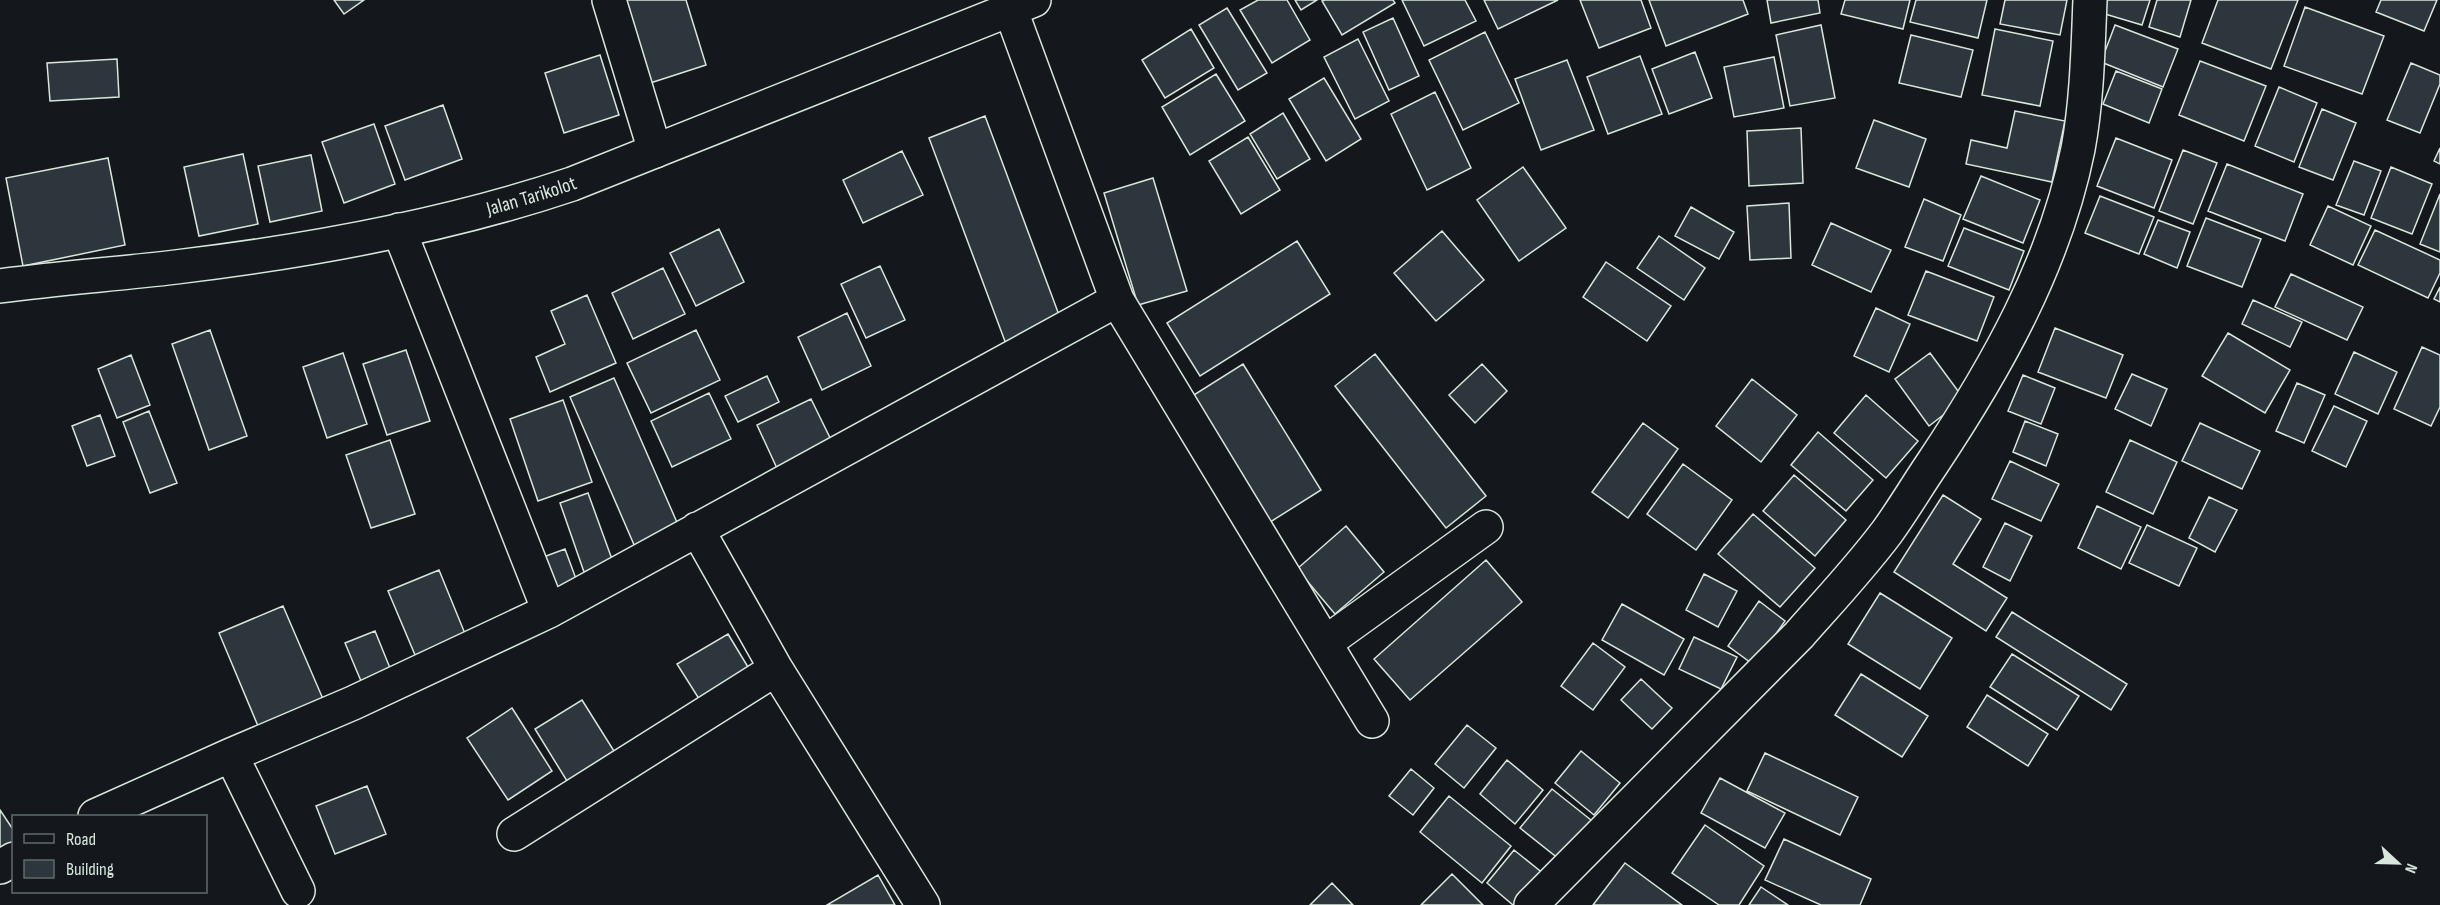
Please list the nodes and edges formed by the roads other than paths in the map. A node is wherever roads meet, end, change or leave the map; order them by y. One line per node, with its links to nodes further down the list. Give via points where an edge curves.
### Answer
1 (609, 0): 4 (street)
2 (2090, 0): 19 (street, via 2078,148 2064,204 2049,249 1984,384 1887,531 1840,589)
3 (1017, 3): 4 (street, Jalan Tarikolot); 7 (street)
4 (655, 151): 5 (street, Jalan Tarikolot, via 510,205)
5 (399, 230): 6 (street, Jalan Tarikolot, via 335,244 177,267); 10 (street)
6 (0, 286)
7 (1117, 300): 9 (street); 11 (street)
8 (1486, 526): 11 (street)
9 (696, 529): 10 (street); 12 (street)
10 (549, 611): 14 (street)
11 (1324, 643): 13 (street)
12 (776, 669): 16 (street); 18 (street)
13 (1372, 721)
14 (231, 755): 15 (street); 17 (street)
15 (97, 815)
16 (514, 834)
17 (298, 891)
18 (923, 905)
19 (1531, 905)

